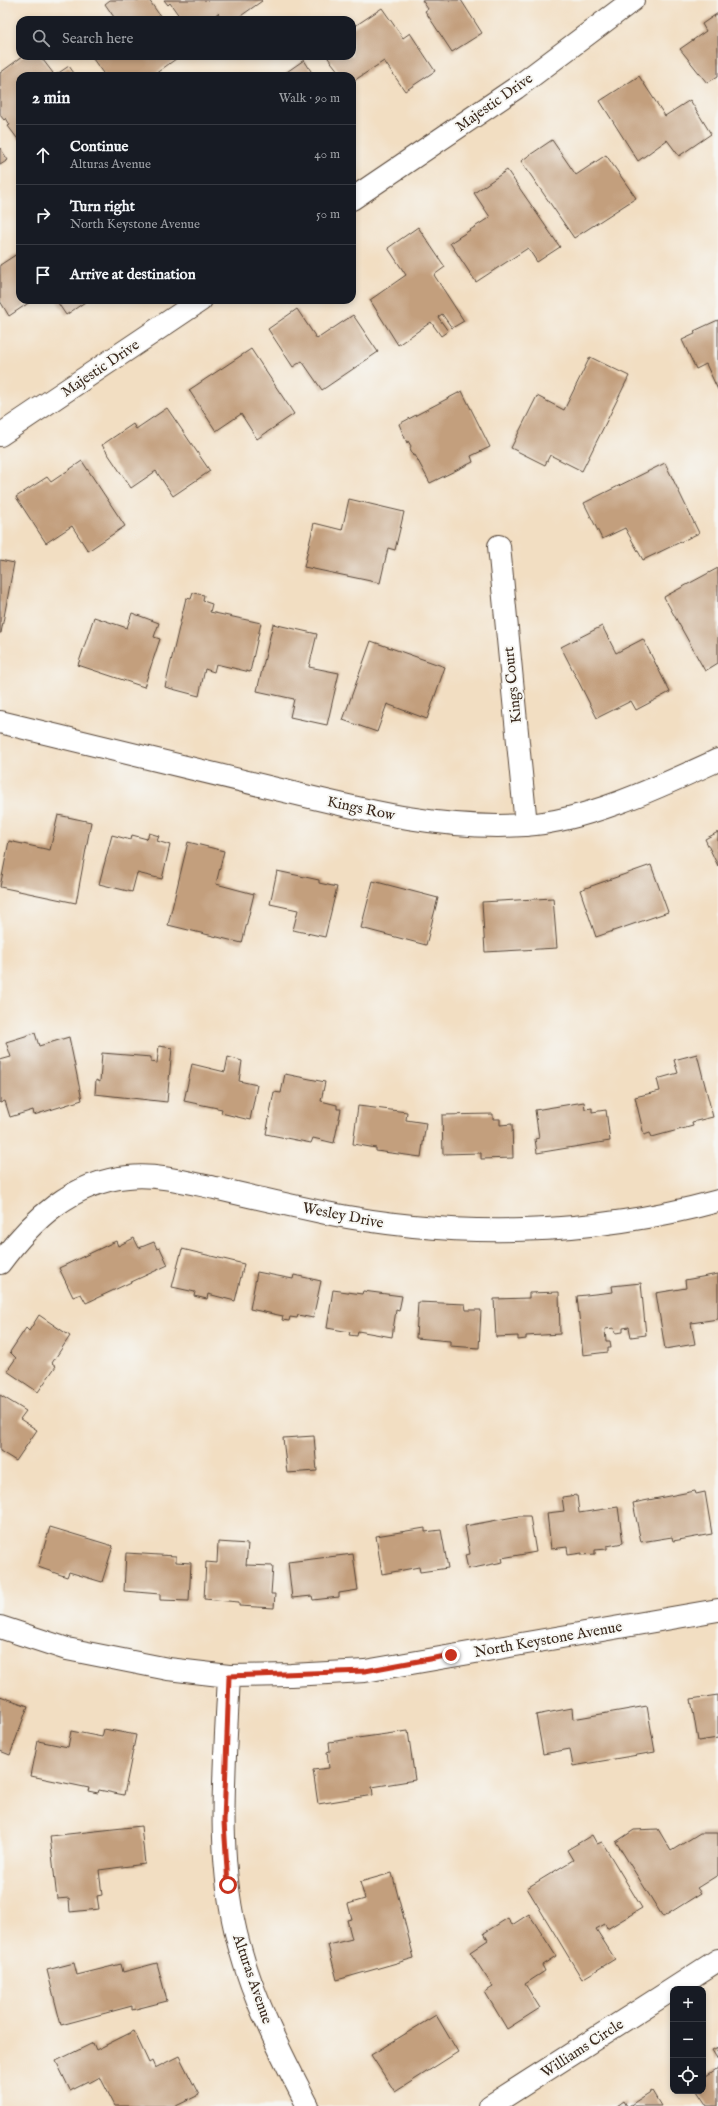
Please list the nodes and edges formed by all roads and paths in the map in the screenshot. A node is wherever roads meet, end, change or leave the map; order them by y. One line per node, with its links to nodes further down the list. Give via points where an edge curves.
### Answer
1 (633, 0): 2 (street, Majestic Drive, via 516,88)
2 (356, 196)
3 (195, 304): 4 (street, Majestic Drive)
4 (0, 435)
5 (499, 546): 8 (street, Kings Court)
6 (0, 722): 8 (street, Kings Row, via 376,813 468,826)
7 (718, 760): 8 (street, Kings Row, via 605,806 565,818)
8 (526, 825)
9 (718, 1201): 10 (street, Wesley Drive, via 611,1224 543,1230 469,1230 398,1225 327,1213 171,1179 128,1177 92,1185 41,1215 16,1241)
10 (0, 1263)
11 (718, 1610): 13 (street, North Keystone Avenue, via 365,1671)
12 (0, 1627): 13 (street, North Keystone Avenue, via 66,1649 112,1659)
13 (229, 1676): 17 (street, Alturas Avenue, via 224,1822 228,1885 238,1944 257,1999 282,2057)
14 (718, 1960): 15 (street, Williams Circle)
15 (678, 1986)
16 (670, 1991): 18 (street, Williams Circle)
17 (308, 2106)
18 (490, 2106)

